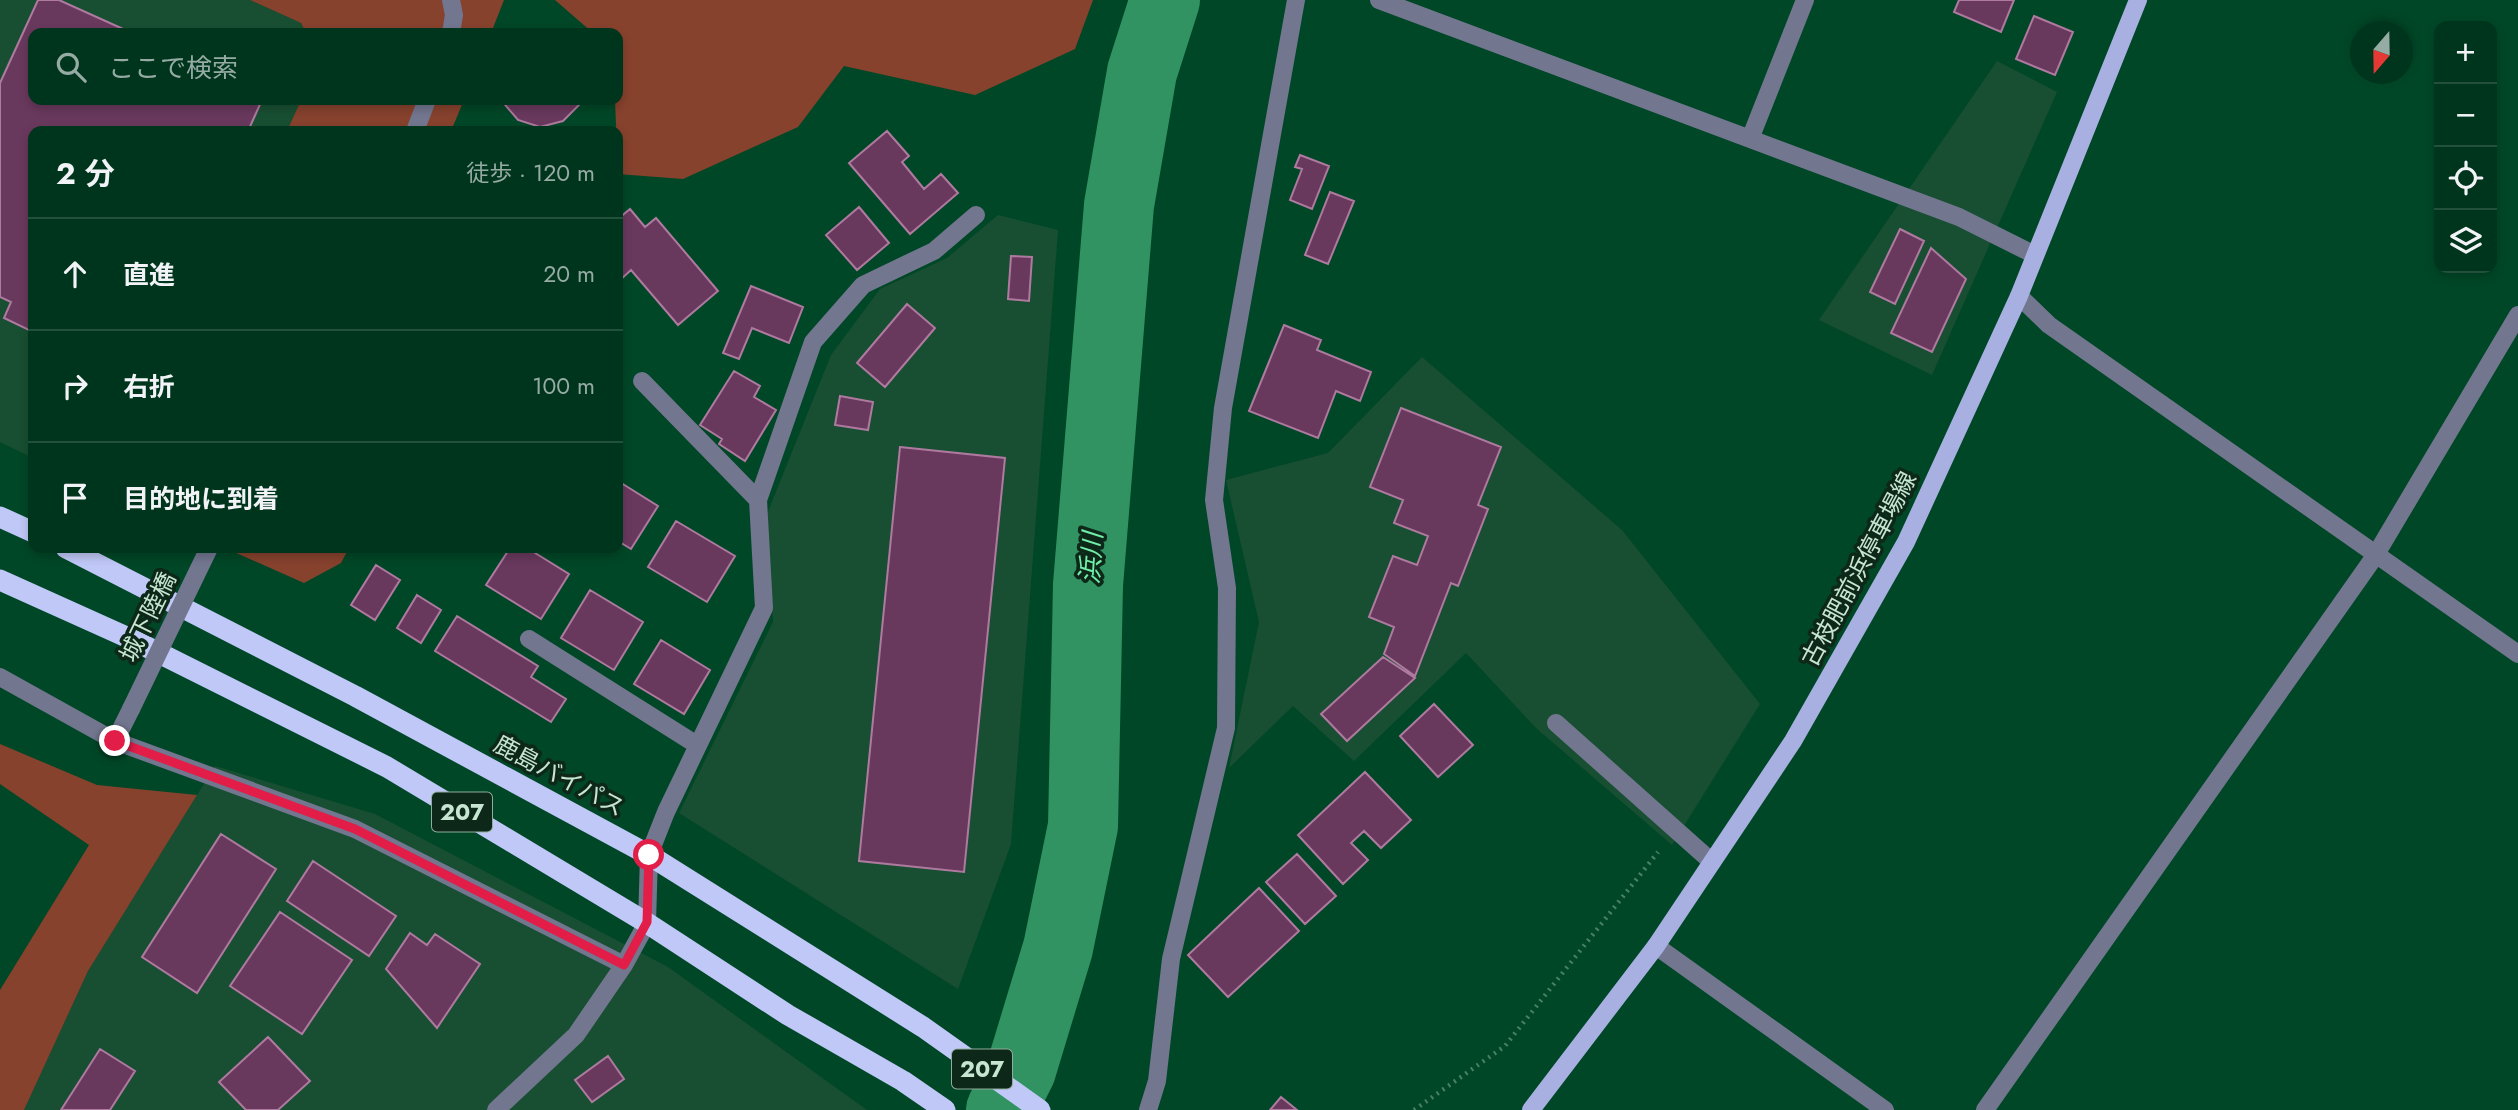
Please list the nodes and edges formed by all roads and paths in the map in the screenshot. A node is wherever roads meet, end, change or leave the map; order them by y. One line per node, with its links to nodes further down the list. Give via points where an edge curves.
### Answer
1 (451, 0): 6 (street)
2 (1296, 0): 37 (street, via 1223,408 1214,500 1227,589 1226,727 1171,959 1157,1081)
3 (1379, 0): 9 (street)
4 (1805, 0): 9 (street)
5 (2138, 0): 11 (main road, 古枝肥前浜停車場線)
6 (452, 28)
7 (425, 105): 8 (street)
8 (417, 126)
9 (1750, 139): 11 (street, via 1959,217)
10 (976, 215): 15 (street, via 934,251 863,285 813,342)
11 (2035, 255): 12 (main road, 古枝肥前浜停車場線)
12 (2019, 296): 20 (street, via 2049,325); 30 (main road, 古枝肥前浜停車場線, via 1906,542 1793,741)
13 (2518, 315): 20 (street)
14 (642, 381): 15 (street)
15 (758, 500): 27 (street, via 764,608)
16 (0, 517): 17 (highway)
17 (28, 531)
18 (76, 553): 29 (highway, 鹿島バイパス / 207, via 355,695)
19 (207, 553): 26 (street, 城下陸橋, bridge)
20 (2375, 556): 23 (street); 41 (street)
21 (0, 580): 31 (highway, 207, via 131,639 387,768)
22 (529, 639): 27 (street)
23 (2518, 654)
24 (0, 677): 26 (street)
25 (1556, 723): 28 (street)
26 (115, 741): 33 (street, via 355,829)
27 (697, 745): 29 (street)
28 (1676, 829): 30 (street); 38 (path, via 1505,1046)
29 (649, 855): 31 (street); 36 (highway, 鹿島バイパス / 207, via 923,1027)
30 (1712, 862): 32 (main road, 古枝肥前浜停車場線)
31 (647, 922): 33 (street); 35 (highway, 207)
32 (1656, 946): 39 (main road, 古枝肥前浜停車場線); 40 (street)
33 (624, 965): 34 (street, via 576,1035)
34 (496, 1110)
35 (944, 1110)
36 (1040, 1110)
37 (1148, 1110)
38 (1414, 1110)
39 (1531, 1110)
40 (1885, 1110)
41 (1985, 1110)

